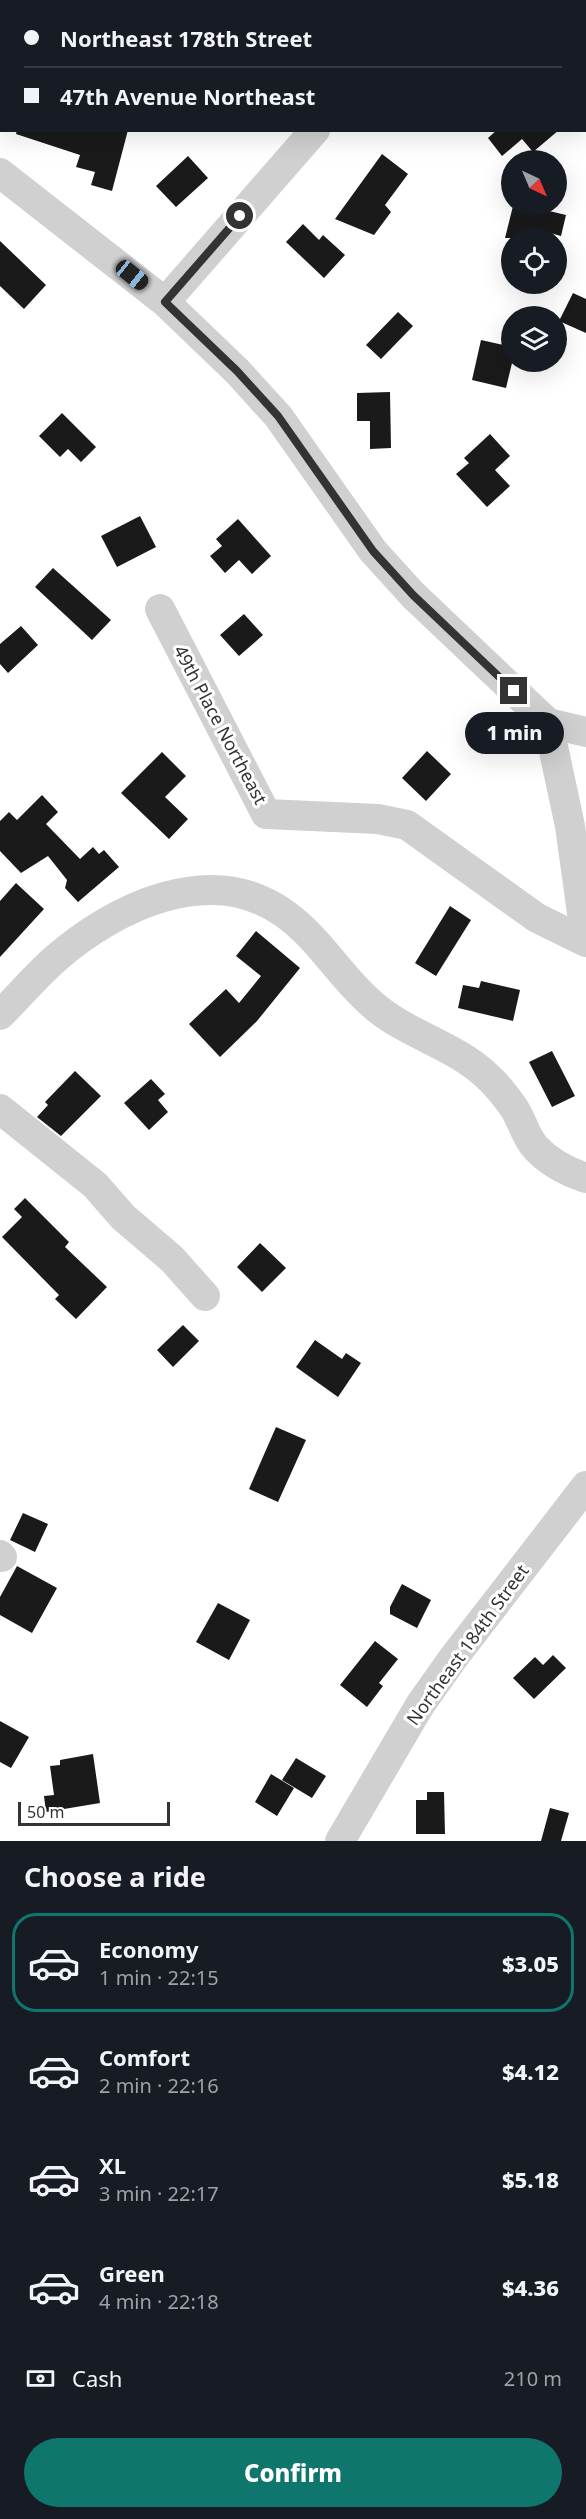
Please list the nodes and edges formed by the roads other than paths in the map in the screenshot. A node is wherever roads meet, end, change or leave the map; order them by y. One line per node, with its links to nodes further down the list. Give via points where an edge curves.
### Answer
1 (313, 132): 3 (street)
2 (0, 173): 3 (street)
3 (165, 302): 5 (street, via 278,416 373,551)
4 (160, 609): 7 (street, 49th Place Northeast, via 266,814 378,819 407,825 537,918)
5 (548, 723): 6 (street); 7 (street, via 570,826)
6 (586, 732)
7 (586, 942)
8 (0, 1015): 10 (street, via 59,956 89,933 129,911 173,893 220,889 248,896 283,912 312,935 371,1004 398,1024 465,1059 488,1077 514,1108 534,1147 556,1164)
9 (0, 1108): 11 (street, via 95,1185)
10 (586, 1178)
11 (205, 1296)
12 (586, 1486): 13 (street, Northeast 184th Street, via 420,1705)
13 (340, 1841)

